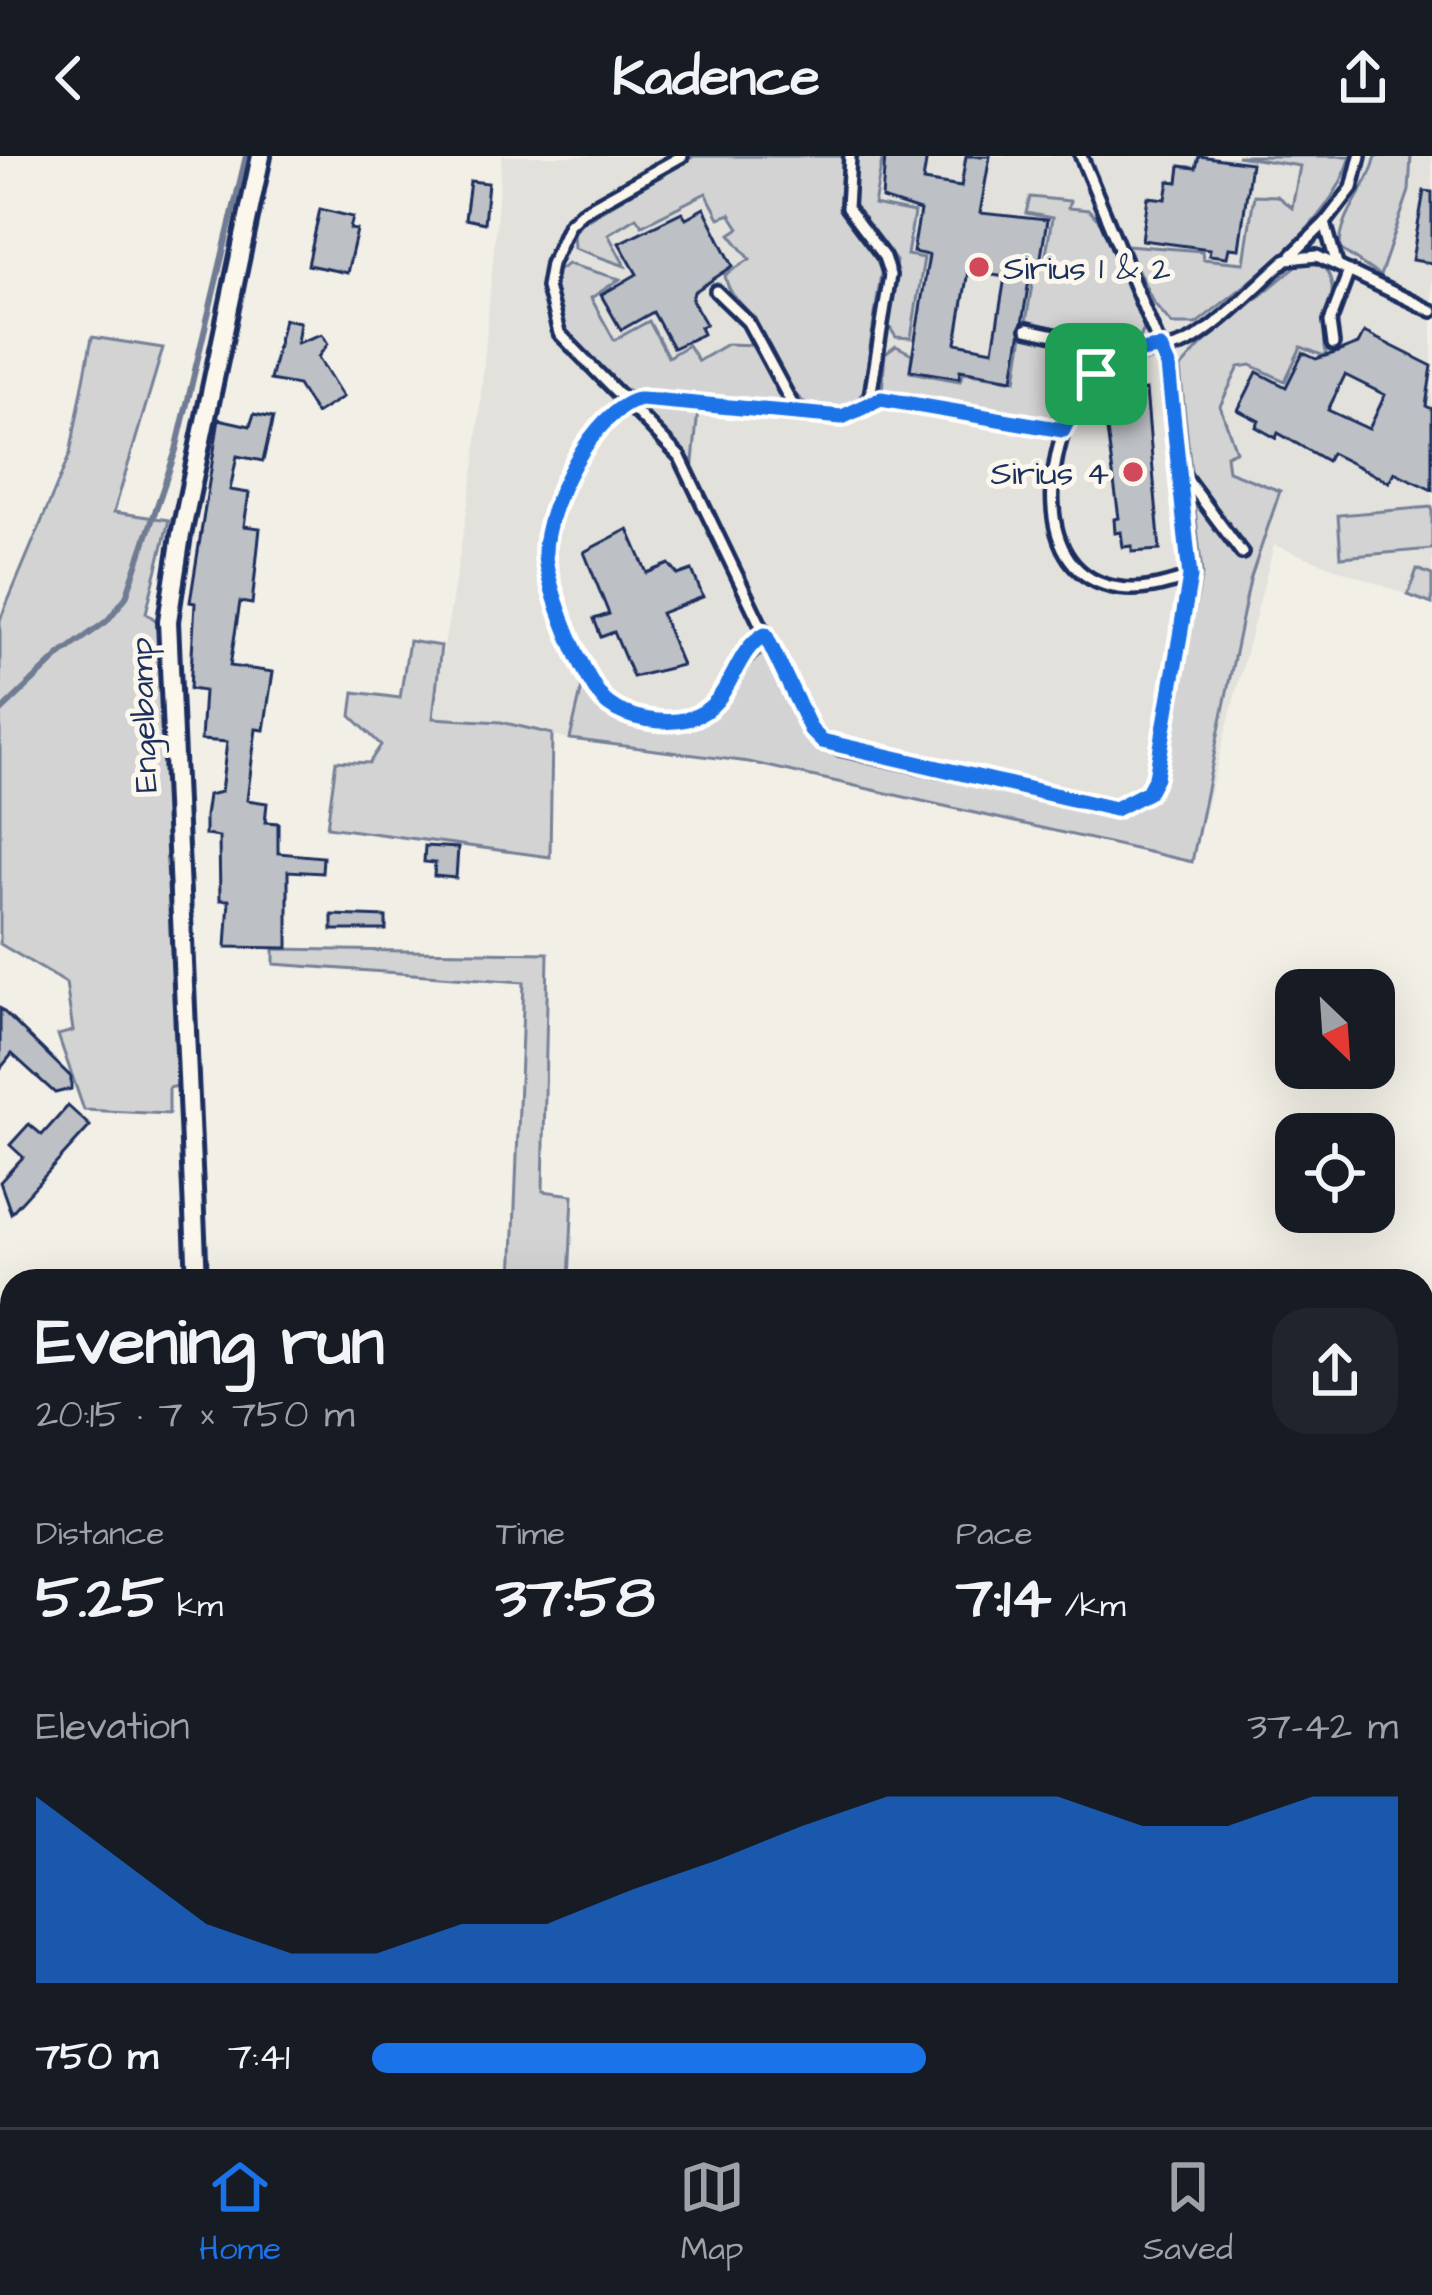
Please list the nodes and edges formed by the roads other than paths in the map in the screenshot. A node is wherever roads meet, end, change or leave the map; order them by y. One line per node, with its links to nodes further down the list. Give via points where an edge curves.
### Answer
1 (261, 156): 24 (street, Engelbamp, via 168,621)
2 (682, 156): 16 (lane, via 582,212 550,264 559,333)
3 (850, 156): 17 (lane, via 847,208 890,274)
4 (1081, 156): 14 (lane)
5 (1360, 156): 6 (lane, via 1352,188)
6 (1325, 223): 7 (lane); 8 (lane)
7 (1287, 259): 8 (lane, via 1317,256); 14 (lane, via 1194,340)
8 (1337, 266): 9 (lane)
9 (1349, 271): 11 (lane); 13 (lane, via 1330,322)
10 (716, 291): 18 (lane, via 748,322)
11 (1432, 311)
12 (1027, 329): 15 (lane, via 1068,338)
13 (1333, 344)
14 (1160, 348): 15 (lane); 20 (lane)
15 (1096, 374): 19 (lane)
16 (623, 402): 18 (lane); 23 (lane, via 680,457); 23 (lane, via 596,429 546,538 547,575 594,686 627,713 689,718 725,694 750,643)
17 (869, 403): 18 (lane, via 842,417); 19 (lane)
18 (797, 413)
19 (1063, 430): 22 (lane, via 1052,513 1075,563 1115,588)
20 (1179, 468): 21 (lane); 22 (lane)
21 (1242, 553)
22 (1190, 577): 23 (lane, via 1156,777 1148,792 1115,809 822,741)
23 (765, 634)
24 (196, 1269)

